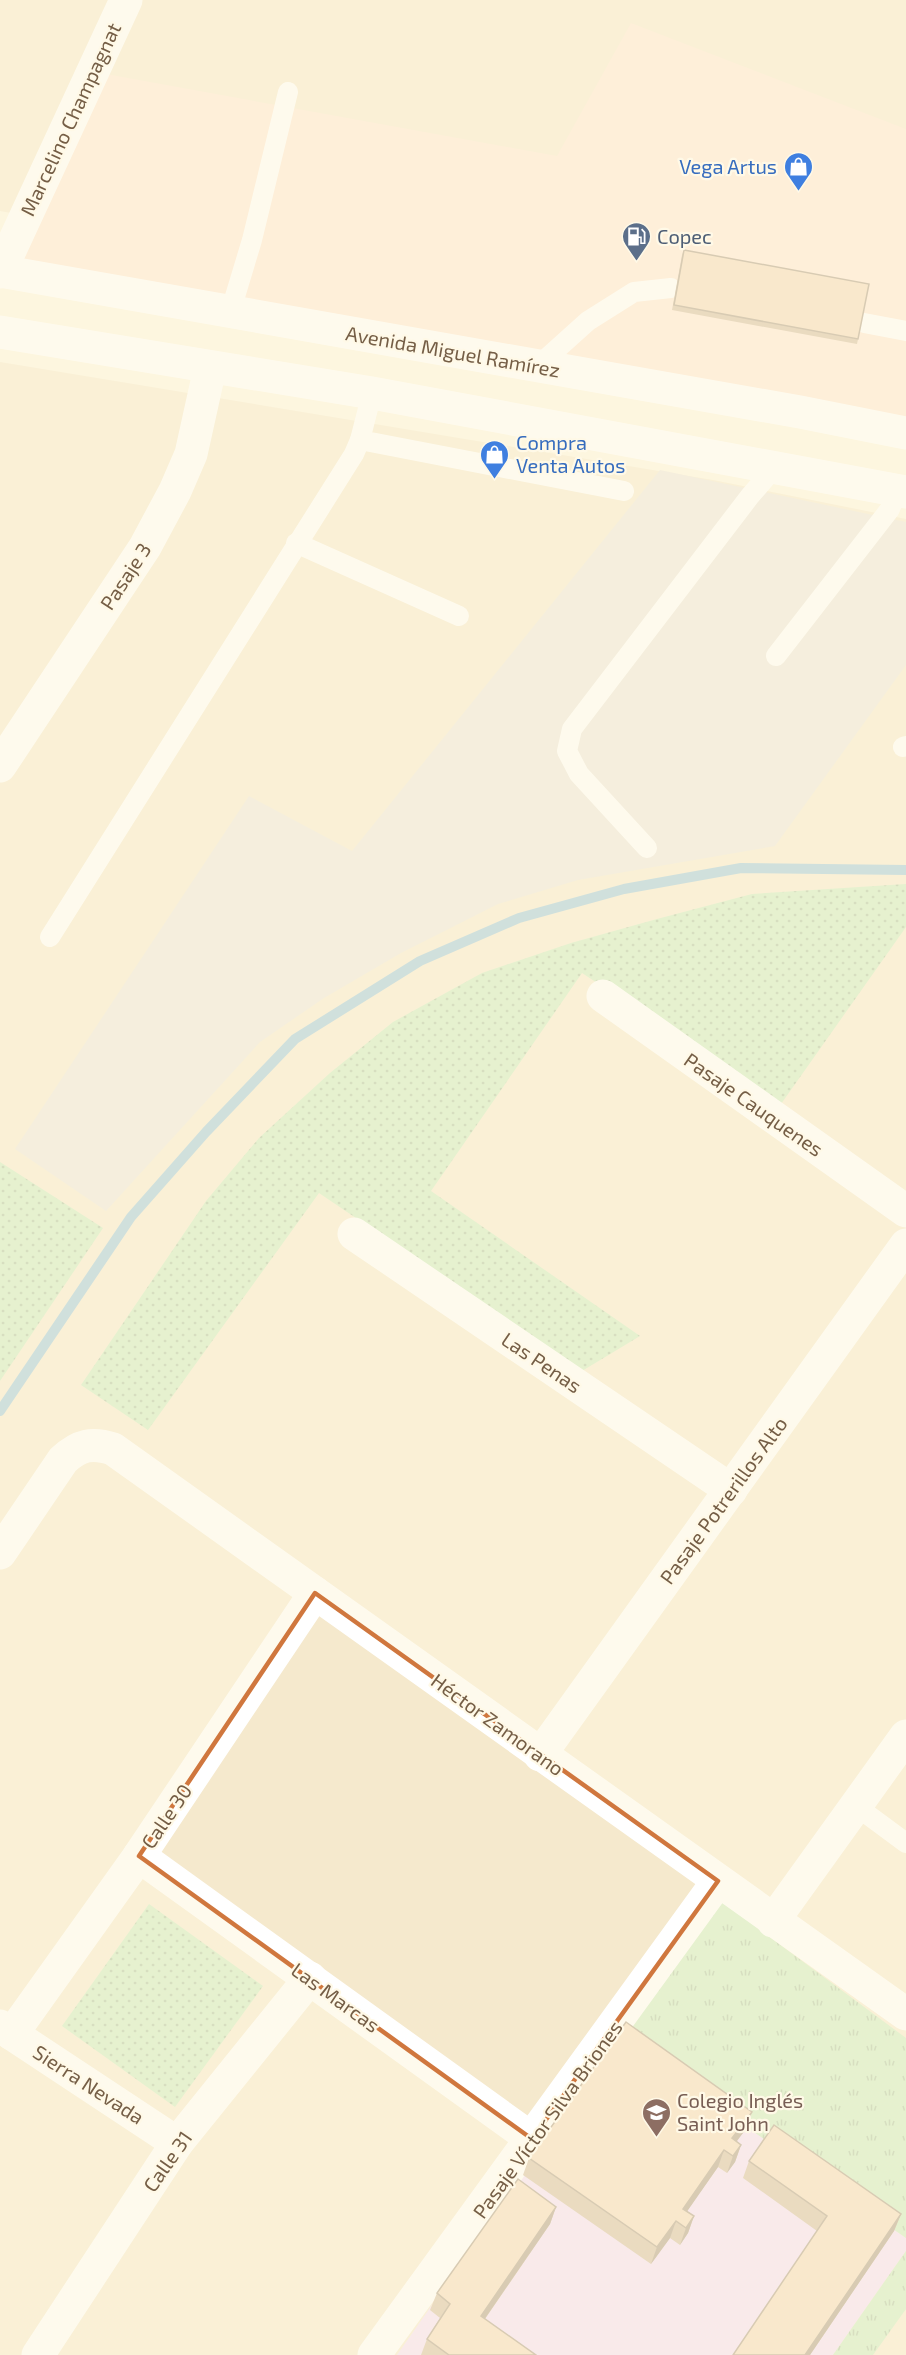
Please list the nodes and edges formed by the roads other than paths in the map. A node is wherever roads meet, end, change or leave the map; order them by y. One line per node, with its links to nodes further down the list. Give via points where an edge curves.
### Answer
1 (126, 0): 3 (street, Marcelino Champagnat)
2 (288, 92): 5 (lane)
3 (0, 272): 5 (street, Avenida Miguel Ramírez)
4 (671, 288): 9 (lane, via 634,292 588,321)
5 (230, 313): 9 (street, Avenida Miguel Ramírez)
6 (864, 323): 7 (lane)
7 (906, 331)
8 (0, 332): 10 (street)
9 (538, 366): 12 (street, Avenida Miguel Ramírez)
10 (210, 368): 11 (street); 20 (street, Pasaje 3, via 190,454 175,491 145,547)
11 (372, 393): 13 (lane); 14 (street)
12 (906, 433)
13 (360, 440): 15 (lane); 17 (lane)
14 (775, 467): 16 (street); 21 (lane, via 572,729 567,751 579,774)
15 (624, 491)
16 (902, 491): 19 (lane)
17 (296, 543): 18 (lane); 22 (lane)
18 (459, 616)
19 (776, 656)
20 (0, 766)
21 (647, 848)
22 (50, 937)
23 (603, 996): 24 (street, Pasaje Cauquenes)
24 (906, 1211)
25 (354, 1234): 27 (street, Las Penas)
26 (906, 1245): 27 (street, Pasaje Potrerillos Alto)
27 (731, 1490): 31 (street, Pasaje Potrerillos Alto)
28 (0, 1553): 29 (street, Héctor Zamorano, via 63,1460 73,1450 100,1445 113,1449)
29 (315, 1593): 31 (street, Héctor Zamorano); 34 (street, Calle 30)
30 (906, 1736): 32 (street)
31 (540, 1755): 35 (street, Héctor Zamorano)
32 (856, 1806): 33 (lane); 36 (street)
33 (906, 1843)
34 (139, 1856): 37 (street, Las Marcas); 39 (street, Calle 30)
35 (718, 1881): 36 (street, Héctor Zamorano); 40 (street, Pasaje Víctor Silva Briones)
36 (774, 1921): 38 (street, Héctor Zamorano)
37 (310, 1978): 40 (street, Las Marcas); 41 (street, Calle 31)
38 (906, 2014)
39 (6, 2030): 41 (street, Sierra Nevada)
40 (532, 2139): 43 (street, Pasaje Víctor Silva Briones)
41 (177, 2142): 42 (street, Calle 31)
42 (39, 2355)
43 (374, 2355)

